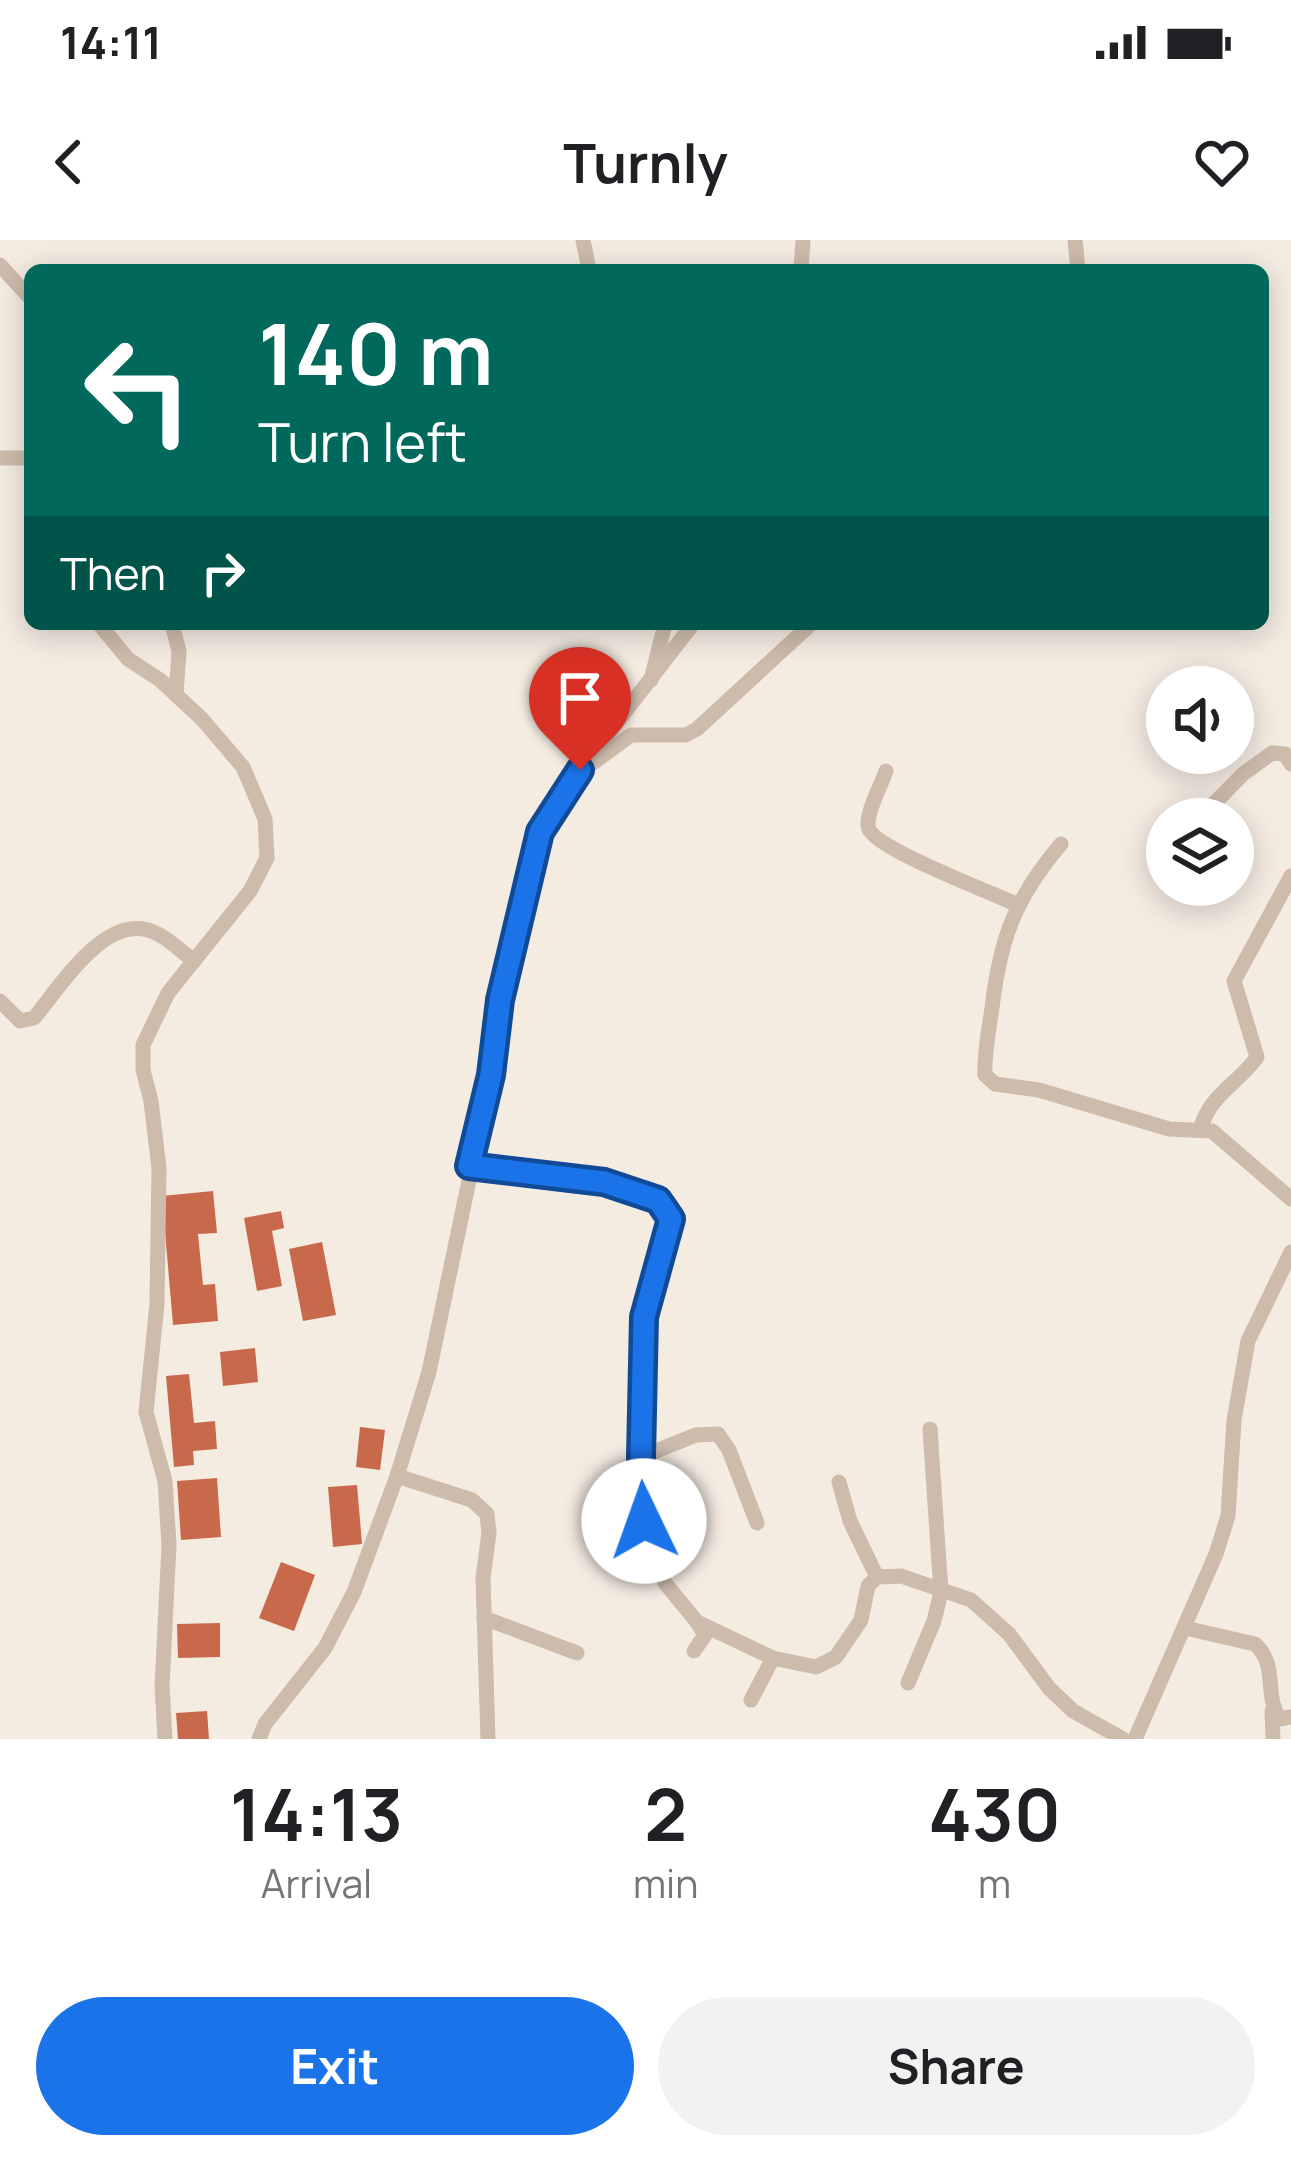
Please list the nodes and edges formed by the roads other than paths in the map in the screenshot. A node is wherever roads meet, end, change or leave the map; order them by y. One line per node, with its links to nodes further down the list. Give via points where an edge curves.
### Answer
1 (0, 266): 2 (street)
2 (24, 292)
3 (104, 630): 9 (street)
4 (174, 630): 9 (street)
5 (663, 630): 8 (street)
6 (689, 630): 8 (street)
7 (804, 630): 11 (street, via 697,729 631,735)
8 (651, 683): 11 (street)
9 (176, 695): 17 (street, via 243,766 265,819 267,858)
10 (1291, 764): 13 (street, via 1273,753)
11 (580, 770): 20 (street, via 540,832)
12 (886, 771): 16 (street, via 868,824 872,834)
13 (1220, 798)
14 (1061, 844): 16 (street)
15 (1291, 876): 19 (street, via 1234,981 1257,1057 1214,1099)
16 (1018, 905): 19 (street, via 996,966 985,1075 1169,1129)
17 (194, 962): 18 (street, via 156,932 130,926 105,938 34,1018 20,1021); 40 (street, via 168,993 143,1045 142,1070 159,1168 146,1412 165,1481 169,1545)
18 (0, 1001)
19 (1200, 1130): 21 (street, via 1212,1131)
20 (469, 1166): 24 (street, via 604,1182 658,1200 671,1219 644,1317); 25 (street, via 430,1372)
21 (1291, 1199)
22 (1291, 1252): 32 (street, via 1248,1341 1228,1516)
23 (931, 1430): 29 (street)
24 (641, 1457): 27 (street, via 718,1434); 31 (street, via 644,1521 665,1583)
25 (397, 1476): 30 (street, via 472,1500 487,1514); 41 (street, via 325,1648)
26 (839, 1482): 28 (street)
27 (757, 1523)
28 (877, 1577): 29 (street, via 901,1576); 35 (street, via 836,1657 816,1667)
29 (941, 1592): 36 (street); 43 (street, via 971,1600 1073,1711)
30 (484, 1618): 34 (street); 42 (street)
31 (698, 1622): 33 (street, via 705,1635); 35 (street)
32 (1185, 1628): 38 (street, via 1255,1644 1270,1664); 44 (street)
33 (694, 1651)
34 (577, 1653)
35 (773, 1658): 37 (street)
36 (908, 1683)
37 (751, 1700)
38 (1272, 1708): 39 (street, via 1280,1719); 45 (street)
39 (1291, 1717)
40 (165, 1739)
41 (259, 1739)
42 (488, 1739)
43 (1124, 1739)
44 (1135, 1739)
45 (1273, 1739)

